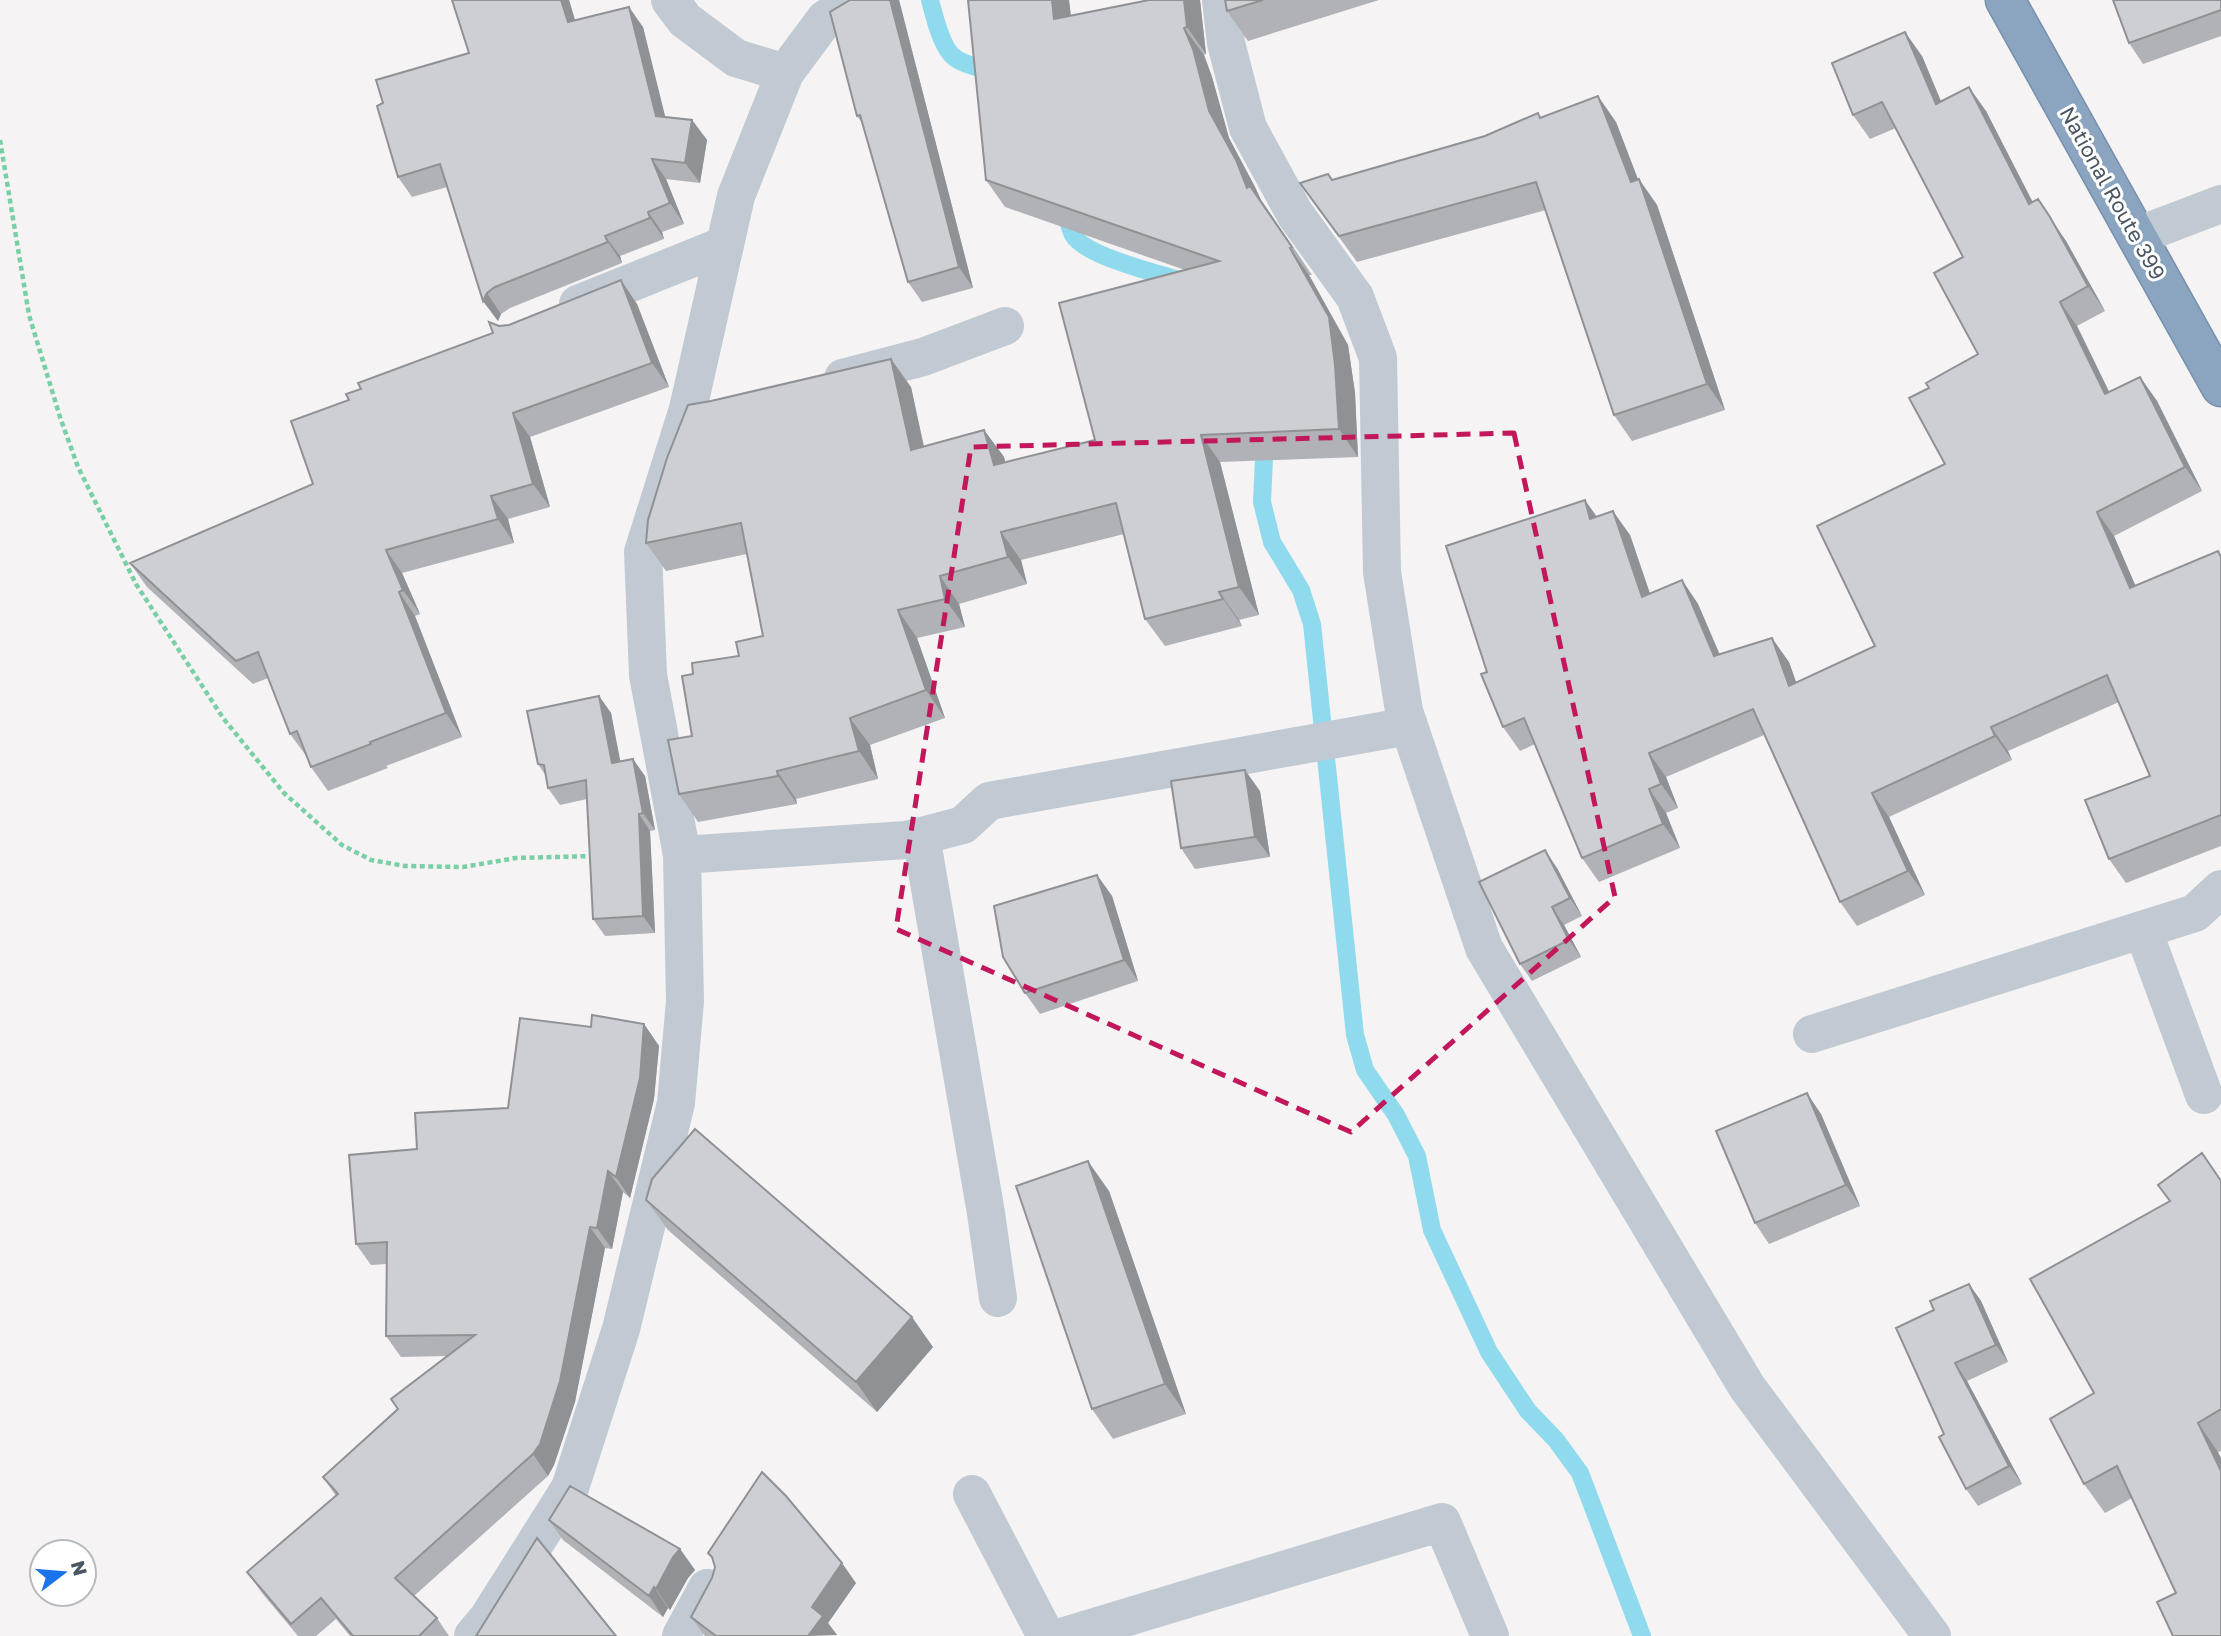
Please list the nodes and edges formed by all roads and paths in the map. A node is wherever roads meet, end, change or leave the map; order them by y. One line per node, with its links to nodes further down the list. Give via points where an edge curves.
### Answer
1 (670, 0): 5 (street, via 685,20 737,58)
2 (857, 0): 5 (street, via 825,19)
3 (1221, 0): 16 (street, via 1226,43 1248,128 1295,214 1355,297 1378,358 1382,572)
4 (2005, 0): 8 (highway, National Route 399)
5 (785, 73): 9 (street, via 736,196)
6 (0, 140): 19 (path, via 29,315 78,467 136,584 223,718 284,793 342,845 371,860 463,867 516,858)
7 (2221, 204): 8 (street)
8 (2137, 236): 12 (highway, National Route 399)
9 (725, 245): 10 (street); 15 (street)
10 (544, 318)
11 (1005, 326): 13 (street, via 923,357)
12 (2221, 387)
13 (804, 388)
14 (725, 408): 15 (street)
15 (688, 409): 18 (street, via 643,552 648,676)
16 (1409, 726): 17 (street, via 989,801 963,825); 32 (street, via 1484,948 1747,1387)
17 (921, 836): 18 (street); 24 (street)
18 (682, 855): 27 (street, via 685,1001 676,1103 621,1329 570,1488)
19 (599, 856)
20 (2221, 889): 21 (street, via 2195,913)
21 (2143, 930): 22 (street); 23 (street)
22 (1812, 1034)
23 (2204, 1095)
24 (998, 1297)
25 (972, 1494): 29 (street)
26 (707, 1588): 28 (street)
27 (472, 1636)
28 (681, 1636)
29 (1046, 1636)
30 (1065, 1636): 31 (street, via 1442,1522)
31 (1490, 1636)
32 (1932, 1636)

